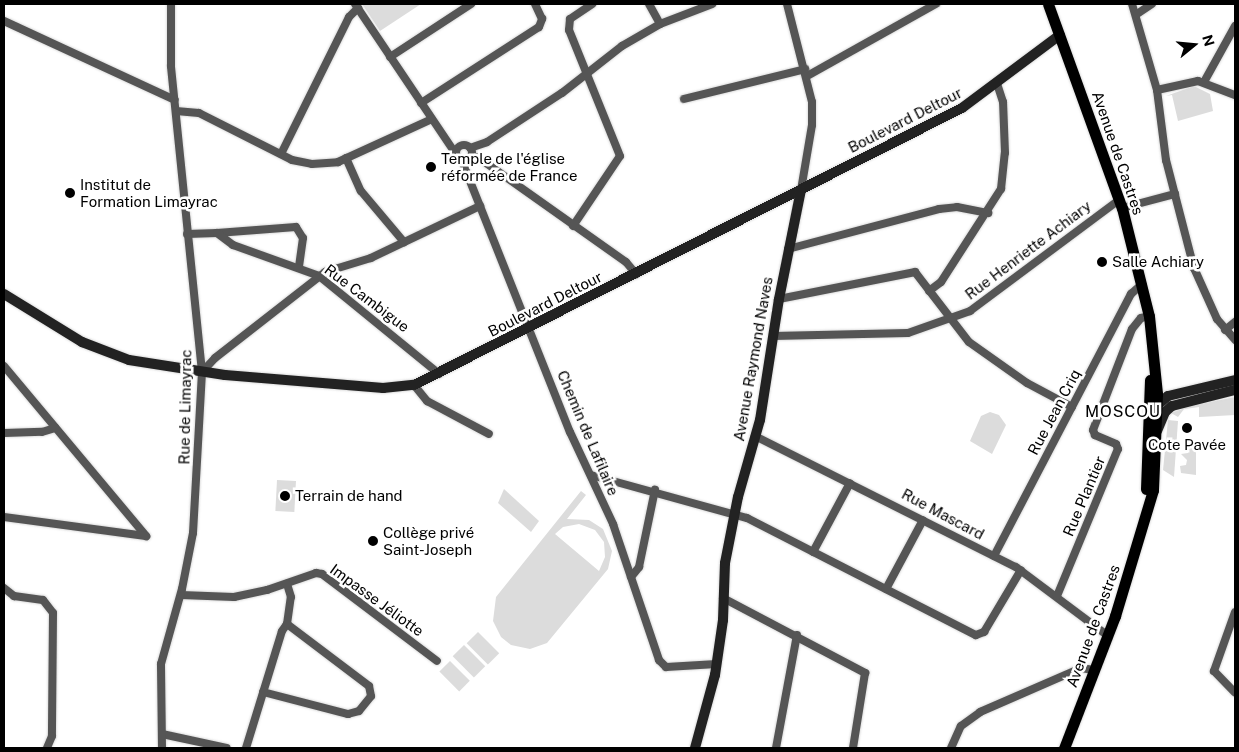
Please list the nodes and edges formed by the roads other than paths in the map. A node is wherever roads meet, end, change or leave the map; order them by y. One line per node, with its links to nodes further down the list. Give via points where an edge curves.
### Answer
1 (171, 4): 26 (street, Rue de Limayrac, via 170,44)
2 (470, 4): 18 (street)
3 (534, 4): 27 (street, via 542,19 539,27)
4 (592, 4): 19 (street, via 575,14 568,25)
5 (649, 4): 15 (street)
6 (712, 4): 15 (street)
7 (787, 4): 20 (street, Avenue Raymond Naves)
8 (1048, 4): 17 (main road, Avenue de Castres)
9 (1132, 4): 13 (street)
10 (1152, 4): 13 (street)
11 (933, 5): 20 (street)
12 (357, 6): 18 (street, Chemin de Lafilaire); 33 (street)
13 (1137, 14): 23 (street)
14 (4, 21): 26 (street)
15 (660, 24): 19 (street, via 622,46)
16 (1235, 26): 21 (street)
17 (1060, 35): 22 (street, Boulevard Deltour); 39 (main road, Avenue de Castres)
18 (390, 56): 27 (street, Chemin de Lafilaire)
19 (586, 73): 31 (street, via 562,93); 42 (street, via 620,156)
20 (806, 73): 25 (street); 37 (street, Avenue Raymond Naves, via 812,125)
21 (1204, 82): 23 (street); 24 (street)
22 (997, 83): 37 (street, Boulevard Deltour, via 962,108); 41 (street, via 1003,102 1004,167 1000,188)
23 (1157, 90): 38 (street, via 1164,150)
24 (1235, 95)
25 (684, 99)
26 (175, 100): 28 (street, Rue de Limayrac)
27 (421, 103): 29 (street, Chemin de Lafilaire)
28 (176, 111): 33 (street, via 199,113); 44 (street, Rue de Limayrac)
29 (432, 119): 30 (street, Chemin de Lafilaire); 34 (street)
30 (441, 133): 32 (street, Chemin de Lafilaire); 35 (street, Chemin de Lafilaire)
31 (482, 144): 32 (street); 36 (street)
32 (468, 150): 35 (street); 35 (street, via 457,149); 36 (street, Chemin de Lafilaire)
33 (281, 154): 34 (street, via 312,164)
34 (346, 158): 45 (street, via 361,191)
35 (460, 159): 40 (street, Chemin de Lafilaire)
36 (485, 162): 42 (street, Chemin de Lafilaire)
37 (801, 190): 46 (street, Avenue Raymond Naves); 48 (street, Boulevard Deltour)
38 (1175, 194): 39 (street); 58 (street, via 1197,275 1212,310)
39 (1121, 204): 50 (main road, Avenue de Castres); 55 (street, Rue Henriette Achiary, via 978,307)
40 (480, 206): 45 (street); 57 (street, Chemin de Lafilaire)
41 (988, 213): 46 (street, via 958,207 939,208); 51 (street, via 941,282)
42 (573, 226): 48 (street, Chemin de Lafilaire, via 626,262)
43 (217, 233): 44 (street); 47 (street, Rue Cambigue, via 233,245); 47 (street, via 296,227 303,238)
44 (187, 234): 63 (street, Rue de Limayrac)
45 (404, 242): 49 (street, via 371,258 335,267)
46 (788, 249): 53 (street, Avenue Raymond Naves)
47 (299, 268): 49 (street, Rue Cambigue)
48 (636, 274): 57 (street, Boulevard Deltour)
49 (319, 276): 63 (street, via 215,358); 64 (street, Rue Cambigue)
50 (1142, 284): 54 (main road, Avenue de Castres); 70 (street, Rue Jean Criq, via 1131,294)
51 (929, 290): 53 (street, via 915,272); 55 (street)
52 (4, 294): 63 (street, Boulevard Deltour, via 97,350 138,362)
53 (779, 299): 59 (street, Avenue Raymond Naves)
54 (1149, 316): 61 (main road, Avenue de Castres); 69 (main road, Avenue de Castres); 91 (street, Rue Plantier, via 1141,318 1132,329 1093,430 1095,435 1116,444 1118,449)
55 (950, 318): 59 (street, Rue Henriette Achiary, via 908,333); 70 (street, via 969,342 1027,383)
56 (1235, 322): 58 (street)
57 (528, 329): 64 (street, Boulevard Deltour); 76 (street, Chemin de Lafilaire)
58 (1225, 330): 60 (street)
59 (773, 336): 75 (street, Avenue Raymond Naves)
60 (1235, 340)
61 (1149, 355): 69 (street, Avenue de Castres); 71 (main road, Avenue de Castres)
62 (4, 366): 72 (street)
63 (202, 372): 66 (street, Boulevard Deltour, via 383,388); 90 (street, Rue de Limayrac, via 194,522)
64 (439, 374): 66 (street, Boulevard Deltour)
65 (1235, 380): 69 (street)
66 (414, 385): 74 (street, via 427,401)
67 (1235, 390): 68 (street)
68 (1185, 400): 69 (street); 69 (street)
69 (1162, 401): 71 (street); 79 (main road, Avenue de Castres, via 1157,431 1156,478)
70 (1072, 407): 84 (street, Rue Jean Criq)
71 (1149, 415): 79 (main road, Avenue de Castres)
72 (56, 428): 73 (street, via 42,432); 81 (street, via 146,536)
73 (4, 433)
74 (489, 434)
75 (755, 436): 77 (street, Rue Mascard); 80 (street, Avenue Raymond Naves)
76 (591, 475): 78 (street); 86 (street, Chemin de Lafilaire)
77 (850, 483): 82 (street, Rue Mascard); 83 (street)
78 (655, 490): 80 (street); 86 (street, via 639,566)
79 (1145, 512): 96 (main road, Avenue de Castres)
80 (735, 514): 83 (street); 92 (street, Avenue Raymond Naves, via 725,564)
81 (4, 517)
82 (923, 520): 84 (street, Rue Mascard); 89 (street)
83 (813, 552): 89 (street)
84 (994, 556): 85 (street, Rue Mascard)
85 (1021, 570): 89 (street, via 978,635); 91 (street, Rue Mascard)
86 (631, 577): 98 (street, Chemin de Lafilaire, via 662,664 671,667)
87 (287, 584): 90 (street, Impasse Jéliotte, via 234,597); 94 (street, via 291,596); 97 (street, Impasse Jéliotte, via 316,573 322,574)
88 (4, 588): 103 (street, via 14,596 43,600 53,613 52,736)
89 (886, 589)
90 (180, 595): 102 (street, Rue de Limayrac, via 161,664)
91 (1057, 596): 96 (street, Rue Mascard)
92 (723, 598): 95 (street); 98 (street, Avenue Raymond Naves)
93 (1235, 612): 101 (street, via 1214,671)
94 (287, 624): 100 (street); 100 (street, via 369,686 371,696 359,711 348,714)
95 (797, 635): 108 (street); 109 (street, via 865,673)
96 (1107, 635): 99 (main road, Avenue de Castres)
97 (437, 661)
98 (717, 664): 107 (street, Avenue Raymond Naves)
99 (1094, 670): 110 (street, via 1081,668 980,712 962,726); 111 (main road, Avenue de Castres)
100 (263, 692): 106 (street)
101 (1235, 693)
102 (162, 734): 104 (street, Rue de Limayrac); 105 (street)
103 (47, 748)
104 (162, 748)
105 (227, 748)
106 (246, 748)
107 (695, 748)
108 (776, 748)
109 (853, 748)
110 (951, 748)
111 (1064, 748)

